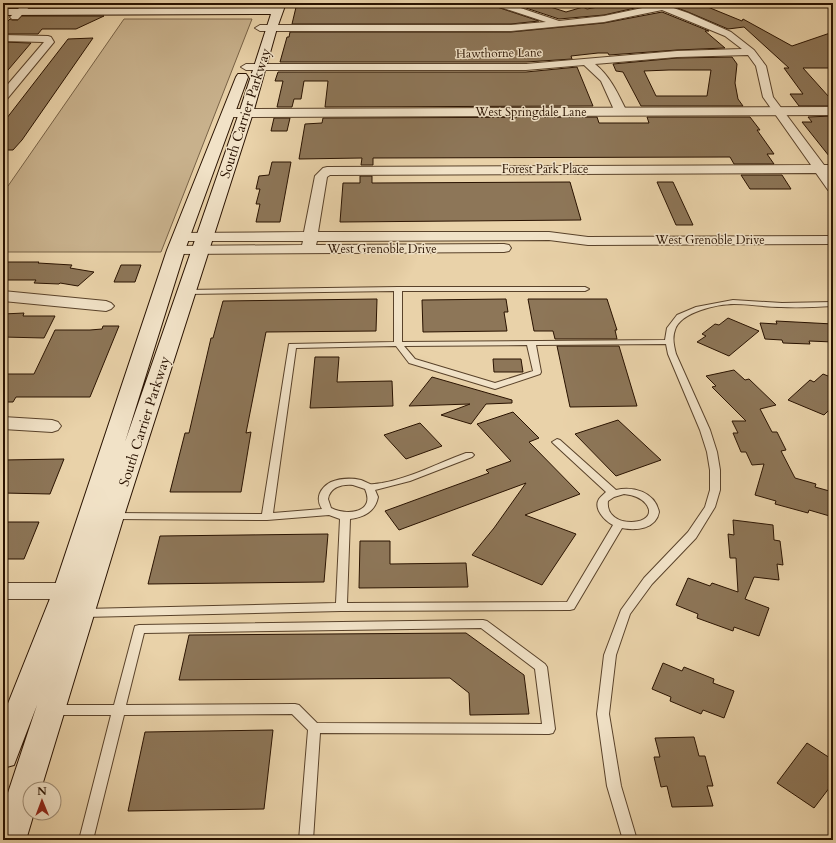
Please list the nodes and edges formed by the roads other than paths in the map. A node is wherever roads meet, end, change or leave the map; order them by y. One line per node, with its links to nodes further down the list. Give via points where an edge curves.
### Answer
1 (29, 3): 8 (street)
2 (497, 3): 11 (street)
3 (650, 3): 6 (street)
4 (828, 3): 5 (street)
5 (833, 4)
6 (662, 7): 11 (street, via 604,19); 13 (street, via 728,34)
7 (3, 12): 8 (main road)
8 (18, 14): 9 (main road); 10 (main road)
9 (3, 17)
10 (269, 17): 11 (street, via 511,28); 15 (main road, South Carrier Parkway)
11 (562, 24)
12 (3, 38): 17 (street, via 48,39 49,42)
13 (751, 52): 14 (street, Hawthorne Lane, via 677,54); 21 (street, via 761,66 768,97)
14 (588, 62): 15 (street, Hawthorne Lane, via 526,67); 20 (street, via 604,75)
15 (252, 63): 22 (main road, South Carrier Parkway); 23 (main road, South Carrier Parkway)
16 (3, 78): 17 (street)
17 (18, 78): 18 (street)
18 (3, 97)
19 (833, 111): 21 (main road, West Springdale Lane)
20 (621, 112): 21 (main road, West Springdale Lane); 23 (main road, West Springdale Lane)
21 (777, 112): 25 (street)
22 (230, 113): 23 (main road, West Springdale Lane); 29 (main road, South Carrier Parkway)
23 (246, 113): 30 (main road, South Carrier Parkway)
24 (833, 168): 25 (street, Forest Park Place)
25 (819, 169): 26 (street); 28 (street, Forest Park Place, via 327,171 321,176)
26 (833, 187)
27 (833, 240): 28 (street, West Grenoble Drive, via 588,241 552,248)
28 (309, 243): 30 (street, West Grenoble Drive)
29 (178, 244): 30 (street, West Grenoble Drive); 52 (main road, South Carrier Parkway)
30 (202, 244): 33 (main road, South Carrier Parkway)
31 (398, 289): 32 (lane); 33 (lane); 39 (lane)
32 (586, 289)
33 (187, 292): 47 (main road, South Carrier Parkway)
34 (3, 296): 36 (street)
35 (833, 304): 37 (lane, via 782,305 733,302 696,309 680,316 671,328)
36 (106, 306)
37 (669, 342): 38 (lane); 61 (lane, via 712,452 715,490 710,507 692,534 648,581 625,612 610,655 604,714 614,786)
38 (531, 343): 39 (lane); 39 (lane, via 537,372 495,386 412,361)
39 (398, 344): 49 (lane, via 292,346)
40 (3, 423): 41 (street)
41 (52, 426)
42 (557, 442): 45 (lane)
43 (469, 455): 44 (lane, via 395,483)
44 (369, 488): 46 (lane, via 355,482 343,482 332,486 323,496 325,507); 48 (lane, via 374,498 368,509 362,513)
45 (613, 493): 50 (lane, via 604,498 602,510); 50 (lane, via 624,491 640,494 654,508 651,520 645,524)
46 (330, 512): 48 (lane); 49 (lane)
47 (112, 516): 49 (lane); 52 (main road, South Carrier Parkway)
48 (345, 516): 53 (lane)
49 (267, 517)
50 (620, 524): 53 (lane, via 570,606)
51 (3, 591): 52 (street)
52 (79, 598): 53 (lane); 54 (main road, South Carrier Parkway); 57 (main road, South Carrier Parkway)
53 (341, 607)
54 (51, 710): 55 (lane); 58 (main road, South Carrier Parkway)
55 (118, 710): 56 (lane, via 295,709); 56 (lane, via 139,629 483,624 541,667 549,730); 59 (lane)
56 (314, 728): 60 (lane)
57 (3, 755)
58 (9, 840)
59 (86, 840)
60 (306, 840)
61 (630, 840)

